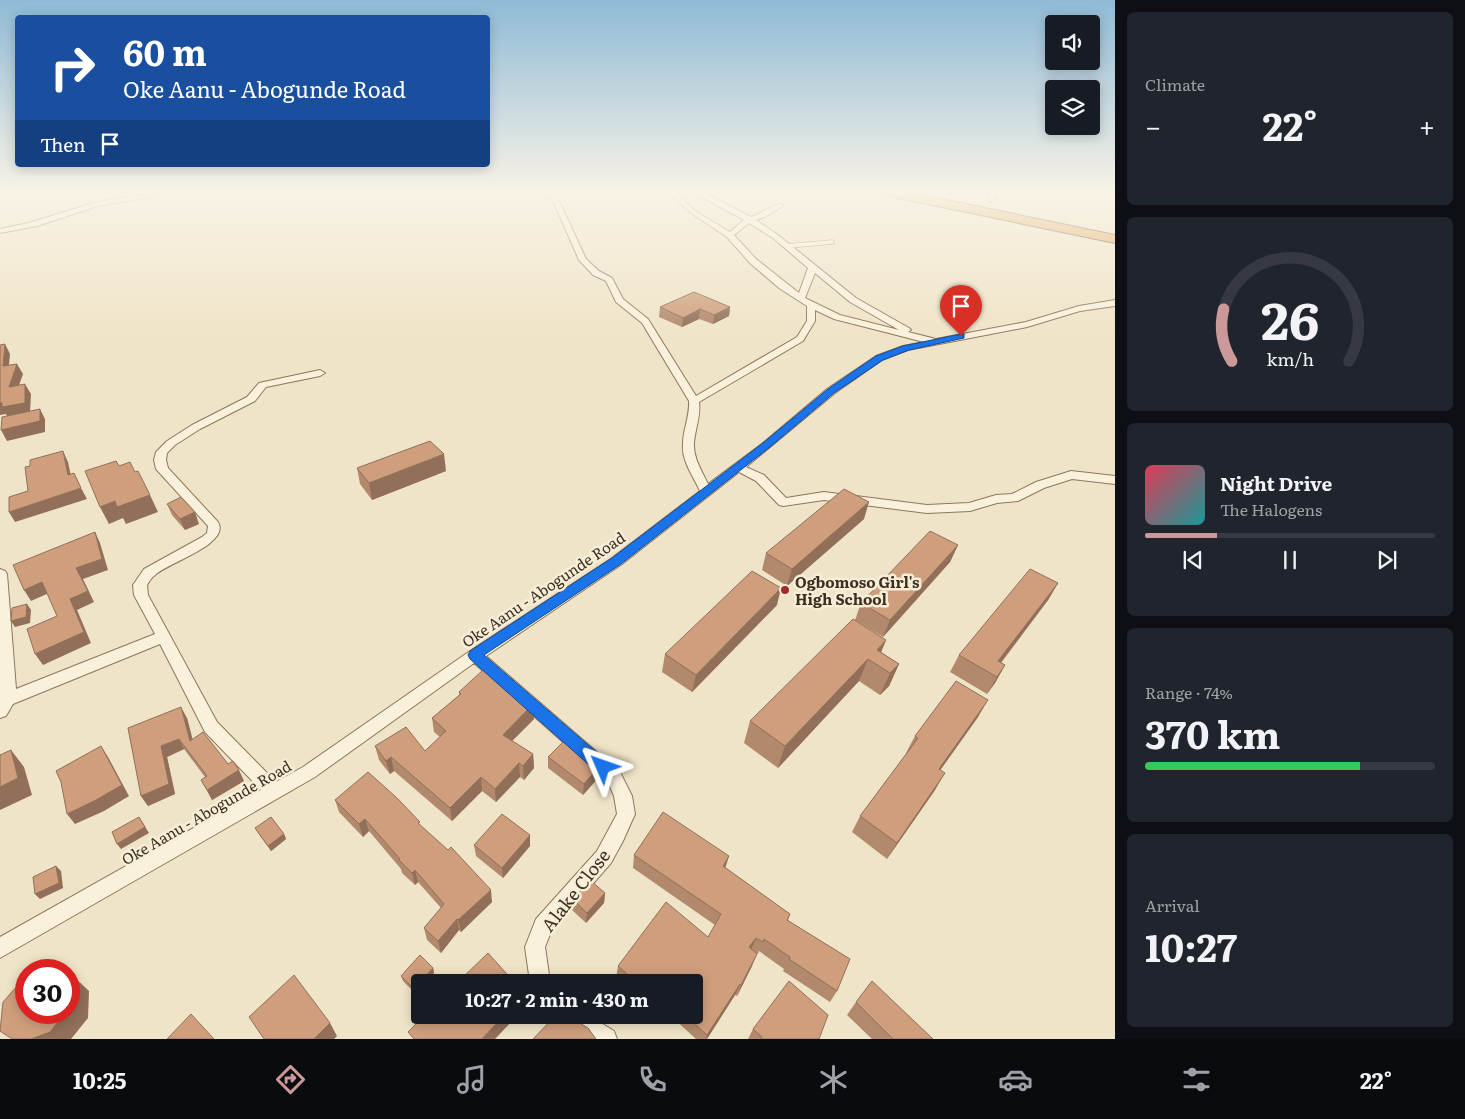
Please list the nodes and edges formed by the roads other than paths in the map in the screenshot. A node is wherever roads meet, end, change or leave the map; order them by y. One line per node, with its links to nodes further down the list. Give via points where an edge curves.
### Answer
1 (573, 239): 14 (street, via 583,260 608,280 619,300 645,321)
2 (734, 239): 7 (street, via 753,261)
3 (778, 239): 5 (street)
4 (832, 242): 5 (lane)
5 (788, 246): 6 (street)
6 (814, 267): 7 (street); 12 (street, via 853,300)
7 (801, 298): 9 (street)
8 (1115, 303): 10 (street, Oke Aanu - Abogunde Road)
9 (811, 305): 12 (street, via 837,317); 14 (street, via 812,321 800,339)
10 (1079, 309): 11 (street); 12 (street, Oke Aanu - Abogunde Road, via 1027,324)
11 (1115, 310)
12 (932, 340): 15 (street, Oke Aanu - Abogunde Road, via 880,358 831,391)
13 (320, 373): 19 (street, via 263,385 252,399 196,426 162,452 162,469 214,525 214,534 207,540 149,572 140,585 141,595)
14 (694, 401): 17 (street, via 696,411 688,447)
15 (738, 467): 16 (street, via 760,478 783,502 824,496 927,509 970,507 996,499 1014,498 1071,475); 17 (street, Oke Aanu - Abogunde Road)
16 (1115, 480)
17 (706, 492): 20 (street, Oke Aanu - Abogunde Road, via 617,561)
18 (0, 574): 21 (street, via 9,682)
19 (163, 637): 21 (street); 22 (street, via 211,727)
20 (475, 655): 22 (street, Oke Aanu - Abogunde Road, via 309,772); 24 (street, Alake Close, via 614,778 623,796 626,814 604,857 543,926 535,947)
21 (4, 705)
22 (274, 792): 23 (street, Oke Aanu - Abogunde Road)
23 (0, 948)
24 (539, 974)
25 (583, 1024): 26 (street)
26 (606, 1039)

